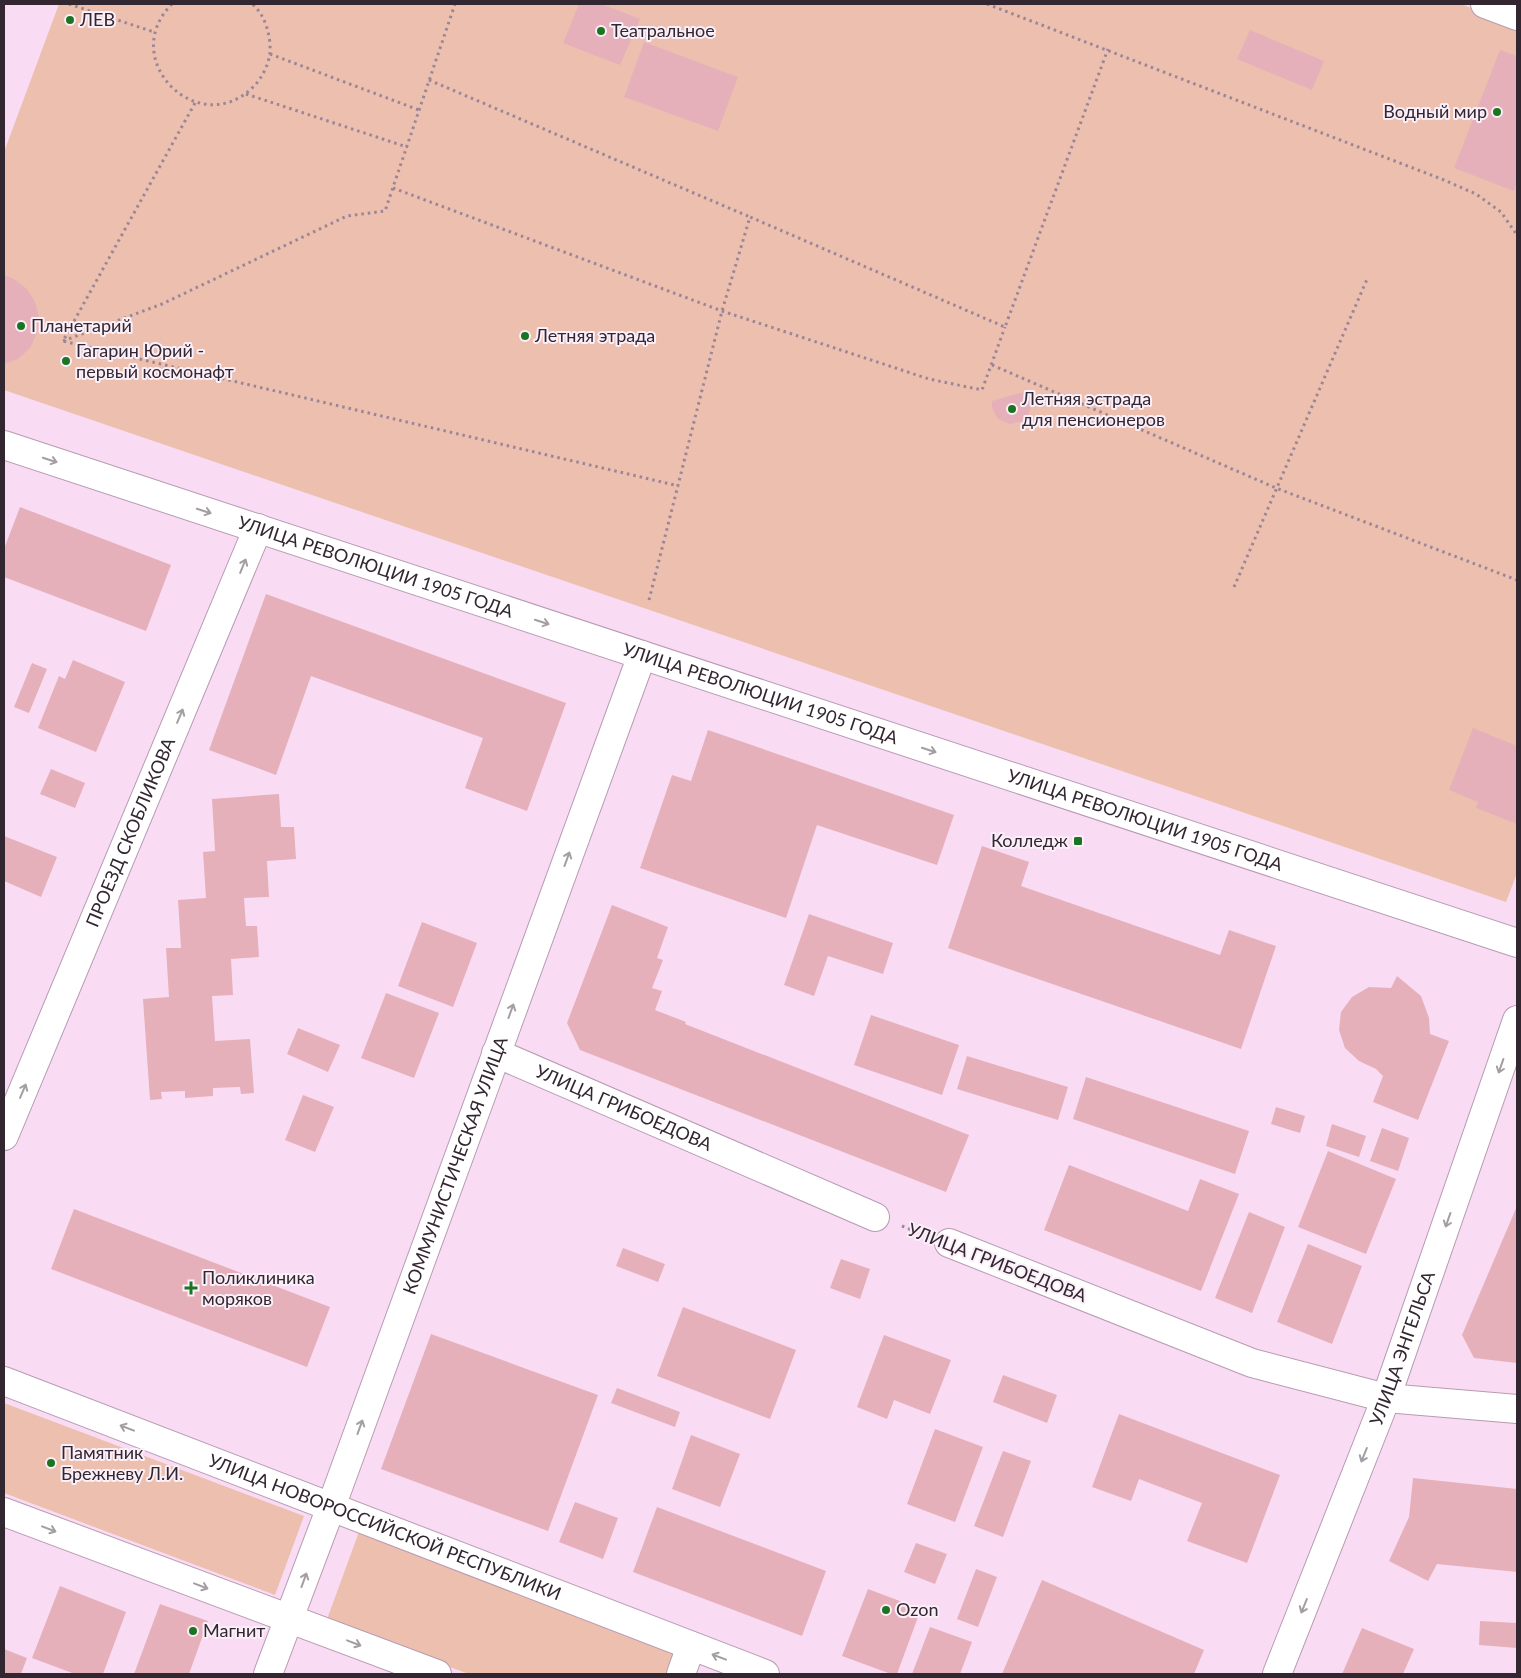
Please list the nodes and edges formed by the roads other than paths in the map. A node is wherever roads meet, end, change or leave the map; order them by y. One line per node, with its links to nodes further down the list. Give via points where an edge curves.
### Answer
1 (1485, 4): 2 (street)
2 (1517, 16)
3 (4, 445): 4 (street, УЛИЦА РЕВОЛЮЦИИ 1905 ГОДА, one-way to 4)
4 (258, 528): 5 (street, УЛИЦА РЕВОЛЮЦИИ 1905 ГОДА, one-way to 5); 9 (street, ПРОЕЗД СКОБЛИКОВА, one-way to 4)
5 (642, 655): 6 (street, УЛИЦА РЕВОЛЮЦИИ 1905 ГОДА, one-way to 6); 8 (street, КОММУНИСТИЧЕСКАЯ УЛИЦА, one-way to 5)
6 (1517, 943)
7 (1517, 1020): 13 (street, УЛИЦА ЭНГЕЛЬСА, one-way to 13)
8 (496, 1053): 10 (street, УЛИЦА ГРИБОЕДОВА); 15 (street, КОММУНИСТИЧЕСКАЯ УЛИЦА, one-way to 8)
9 (4, 1136)
10 (875, 1217)
11 (949, 1244): 13 (street, УЛИЦА ГРИБОЕДОВА, via 1252,1363)
12 (4, 1381): 15 (street, УЛИЦА НОВОРОССИЙСКОЙ РЕСПУБЛИКИ, one-way to 12)
13 (1386, 1398): 14 (street, УЛИЦА ГРИБОЕДОВА); 23 (street, УЛИЦА ЭНГЕЛЬСА, one-way to 23)
14 (1517, 1408)
15 (331, 1507): 17 (street, КОММУНИСТИЧЕСКАЯ УЛИЦА, one-way to 15); 18 (street, УЛИЦА НОВОРОССИЙСКОЙ РЕСПУБЛИКИ)
16 (4, 1512): 17 (street, one-way to 17)
17 (289, 1619): 19 (street, КОММУНИСТИЧЕСКАЯ УЛИЦА); 20 (street, one-way to 20)
18 (691, 1646): 21 (street); 22 (street, УЛИЦА НОВОРОССИЙСКОЙ РЕСПУБЛИКИ, one-way to 18)
19 (268, 1674)
20 (437, 1674)
21 (681, 1674)
22 (765, 1674)
23 (1277, 1674)

